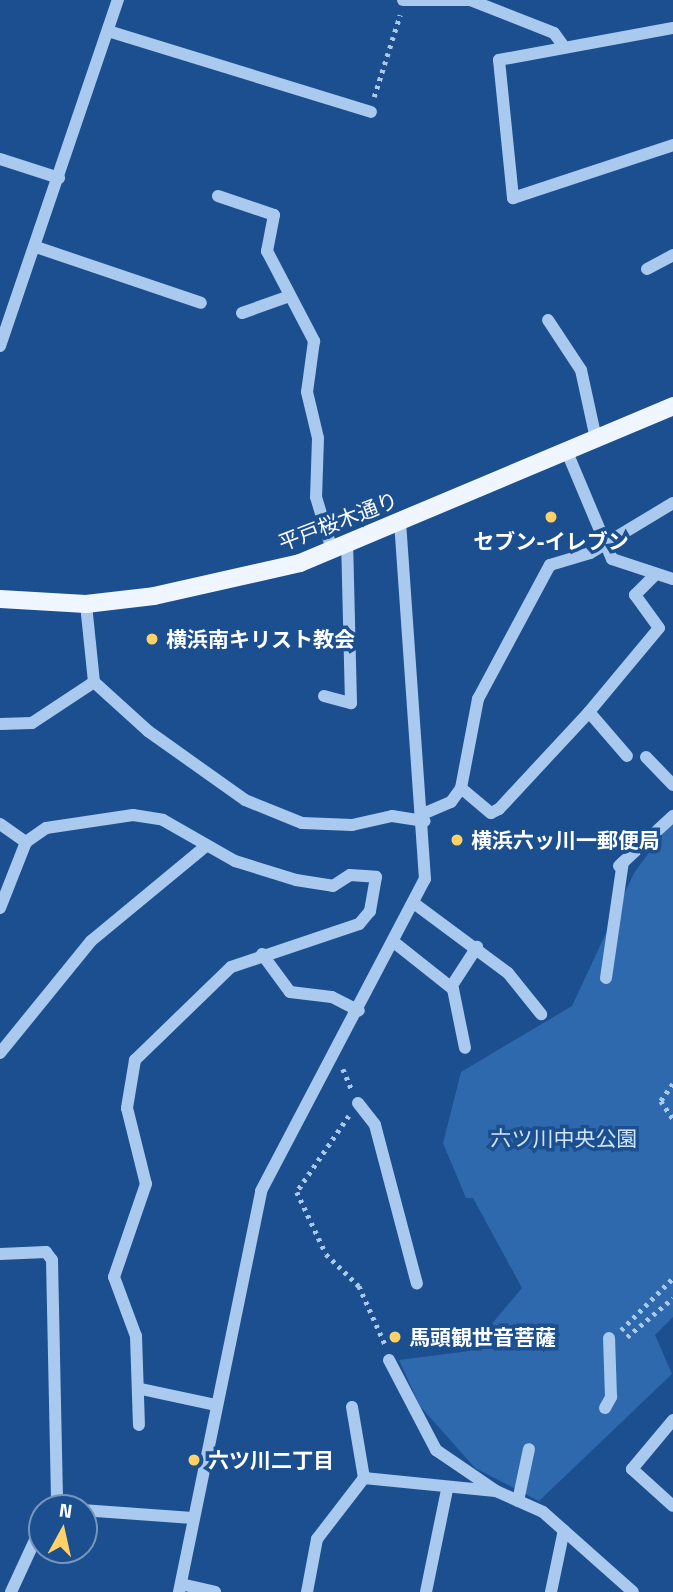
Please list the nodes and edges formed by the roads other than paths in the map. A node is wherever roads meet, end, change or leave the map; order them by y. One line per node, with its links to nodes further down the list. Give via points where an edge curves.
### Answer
1 (118, 0): 5 (street)
2 (455, 0): 3 (street); 6 (street, via 470,0 554,33)
3 (402, 5)
4 (673, 28): 6 (street)
5 (108, 31): 7 (street); 10 (street)
6 (562, 44): 8 (street, via 499,60 513,198)
7 (371, 112)
8 (673, 145)
9 (0, 159): 10 (street)
10 (59, 178): 12 (street)
11 (218, 196): 15 (street, via 274,215 267,251)
12 (36, 247): 16 (street); 19 (street)
13 (673, 255): 14 (street)
14 (646, 268)
15 (287, 297): 17 (street); 26 (street, via 314,341 307,392 318,439 316,498)
16 (201, 303)
17 (242, 313)
18 (548, 320): 21 (street, via 582,370)
19 (0, 346)
20 (673, 406): 21 (main road, 平戸桜木通り)
21 (596, 439): 22 (main road, 平戸桜木通り)
22 (567, 452): 24 (main road, 平戸桜木通り); 25 (street)
23 (673, 503): 25 (street)
24 (400, 521): 26 (main road, 平戸桜木通り); 40 (street)
25 (603, 545): 27 (street, via 612,559); 38 (street, via 550,565 509,632 478,699)
26 (340, 547): 30 (main road, 平戸桜木通り, via 233,581); 32 (street, via 351,703)
27 (656, 574): 28 (street); 33 (street, via 635,595 659,628)
28 (673, 579)
29 (0, 599): 30 (main road, 平戸桜木通り)
30 (86, 604): 31 (street)
31 (94, 682): 34 (street, via 32,723); 40 (street, via 148,731 245,800 302,823 352,825 392,816)
32 (324, 696)
33 (589, 712): 35 (street); 38 (street, via 499,810 491,813)
34 (0, 724)
35 (628, 756)
36 (646, 757): 37 (street)
37 (673, 785)
38 (461, 788): 40 (street, via 451,802)
39 (673, 816): 49 (street, via 621,864)
40 (425, 817): 44 (street, via 428,856)
41 (0, 824): 42 (street)
42 (26, 842): 43 (street, via 46,828 133,815 163,820); 45 (street)
43 (206, 846): 48 (street, via 252,868 333,886 350,875 376,877 370,911 347,932); 54 (street, via 91,941)
44 (415, 904): 46 (street); 47 (street)
45 (0, 908)
46 (395, 943): 50 (street); 51 (street)
47 (477, 947): 50 (street); 52 (street)
48 (261, 954): 51 (street, via 290,992 332,997); 60 (street, via 231,967 135,1060 127,1108 146,1184 114,1277 136,1336)
49 (606, 978)
50 (451, 987): 53 (street)
51 (359, 1011): 61 (street, via 276,1153 261,1191)
52 (541, 1014)
53 (465, 1048)
54 (0, 1053)
55 (358, 1103): 57 (street, via 375,1125)
56 (0, 1254): 70 (street, via 46,1252 52,1260)
57 (418, 1284)
58 (609, 1338): 63 (street, via 611,1387)
59 (389, 1360): 69 (street, via 436,1450)
60 (141, 1389): 61 (street); 65 (street)
61 (216, 1405): 74 (street)
62 (352, 1408): 67 (street)
63 (605, 1408)
64 (673, 1420): 72 (street, via 632,1469)
65 (139, 1425)
66 (530, 1449): 71 (street)
67 (364, 1478): 68 (street); 80 (street, via 317,1539)
68 (447, 1490): 69 (street); 81 (street)
69 (496, 1491): 71 (street)
70 (55, 1494)
71 (518, 1501): 75 (street)
72 (673, 1506)
73 (98, 1510): 74 (street)
74 (193, 1518): 77 (street)
75 (564, 1530): 82 (street); 83 (street)
76 (28, 1555): 78 (street)
77 (180, 1588): 79 (street)
78 (11, 1592)
79 (215, 1592)
80 (307, 1592)
81 (426, 1592)
82 (551, 1592)
83 (633, 1592)

